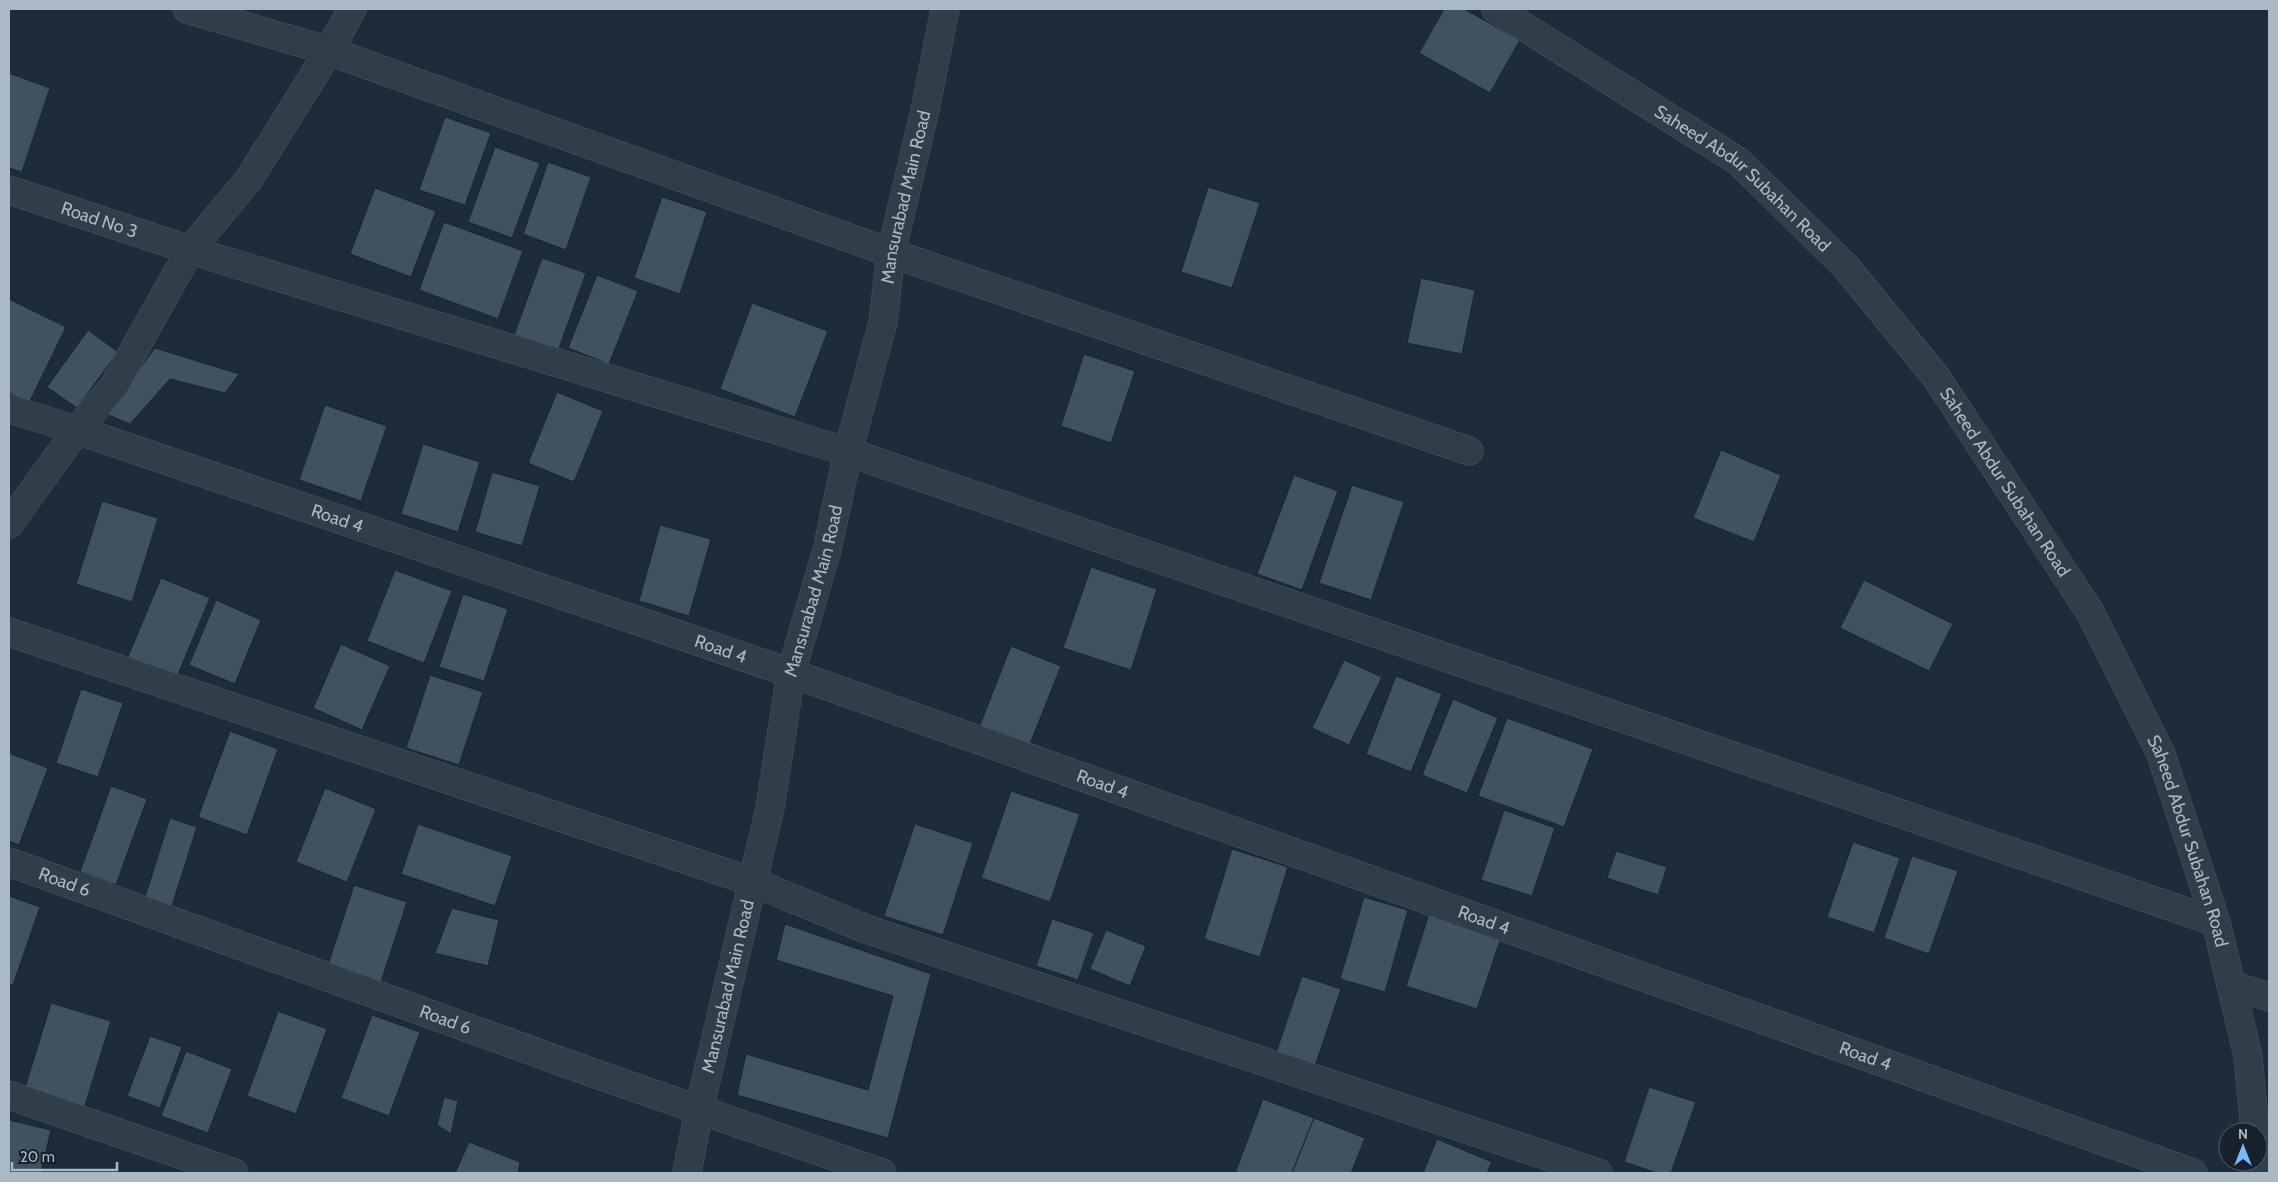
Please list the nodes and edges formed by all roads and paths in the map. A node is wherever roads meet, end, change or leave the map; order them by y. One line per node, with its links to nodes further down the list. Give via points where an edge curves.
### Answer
1 (188, 9): 5 (street)
2 (352, 9): 5 (street)
3 (945, 9): 8 (street, Mansurabad Main Road, via 926,110)
4 (1496, 9): 18 (street, Saheed Abdur Subahan Road, via 1738,161 1846,267 1936,377 2090,612 2161,754)
5 (329, 51): 7 (street, via 249,179); 8 (street)
6 (9, 190): 7 (street, Road No 3)
7 (190, 250): 10 (street, via 115,384); 12 (street, Road No 3)
8 (891, 253): 11 (street); 12 (street, Mansurabad Main Road, via 883,322)
9 (9, 409): 10 (street, Road 4)
10 (77, 430): 13 (street); 15 (street, Road 4)
11 (1469, 451)
12 (848, 452): 15 (street, Mansurabad Main Road, via 827,550); 18 (street, Road No 3)
13 (9, 524)
14 (9, 632): 17 (street)
15 (791, 673): 17 (street, Mansurabad Main Road, via 770,808); 28 (street, Road 4)
16 (9, 862): 22 (street, Road 6)
17 (753, 882): 22 (street, Mansurabad Main Road); 27 (street, via 866,929)
18 (2216, 922): 19 (street, Saheed Abdur Subahan Road)
19 (2230, 984): 20 (street); 23 (street, Saheed Abdur Subahan Road, via 2248,1056)
20 (2269, 997)
21 (9, 1095): 24 (street)
22 (699, 1110): 25 (street, Mansurabad Main Road); 26 (street, Road 6)
23 (2254, 1122)
24 (234, 1173)
25 (687, 1173)
26 (882, 1173)
27 (1598, 1173)
28 (2193, 1173)

